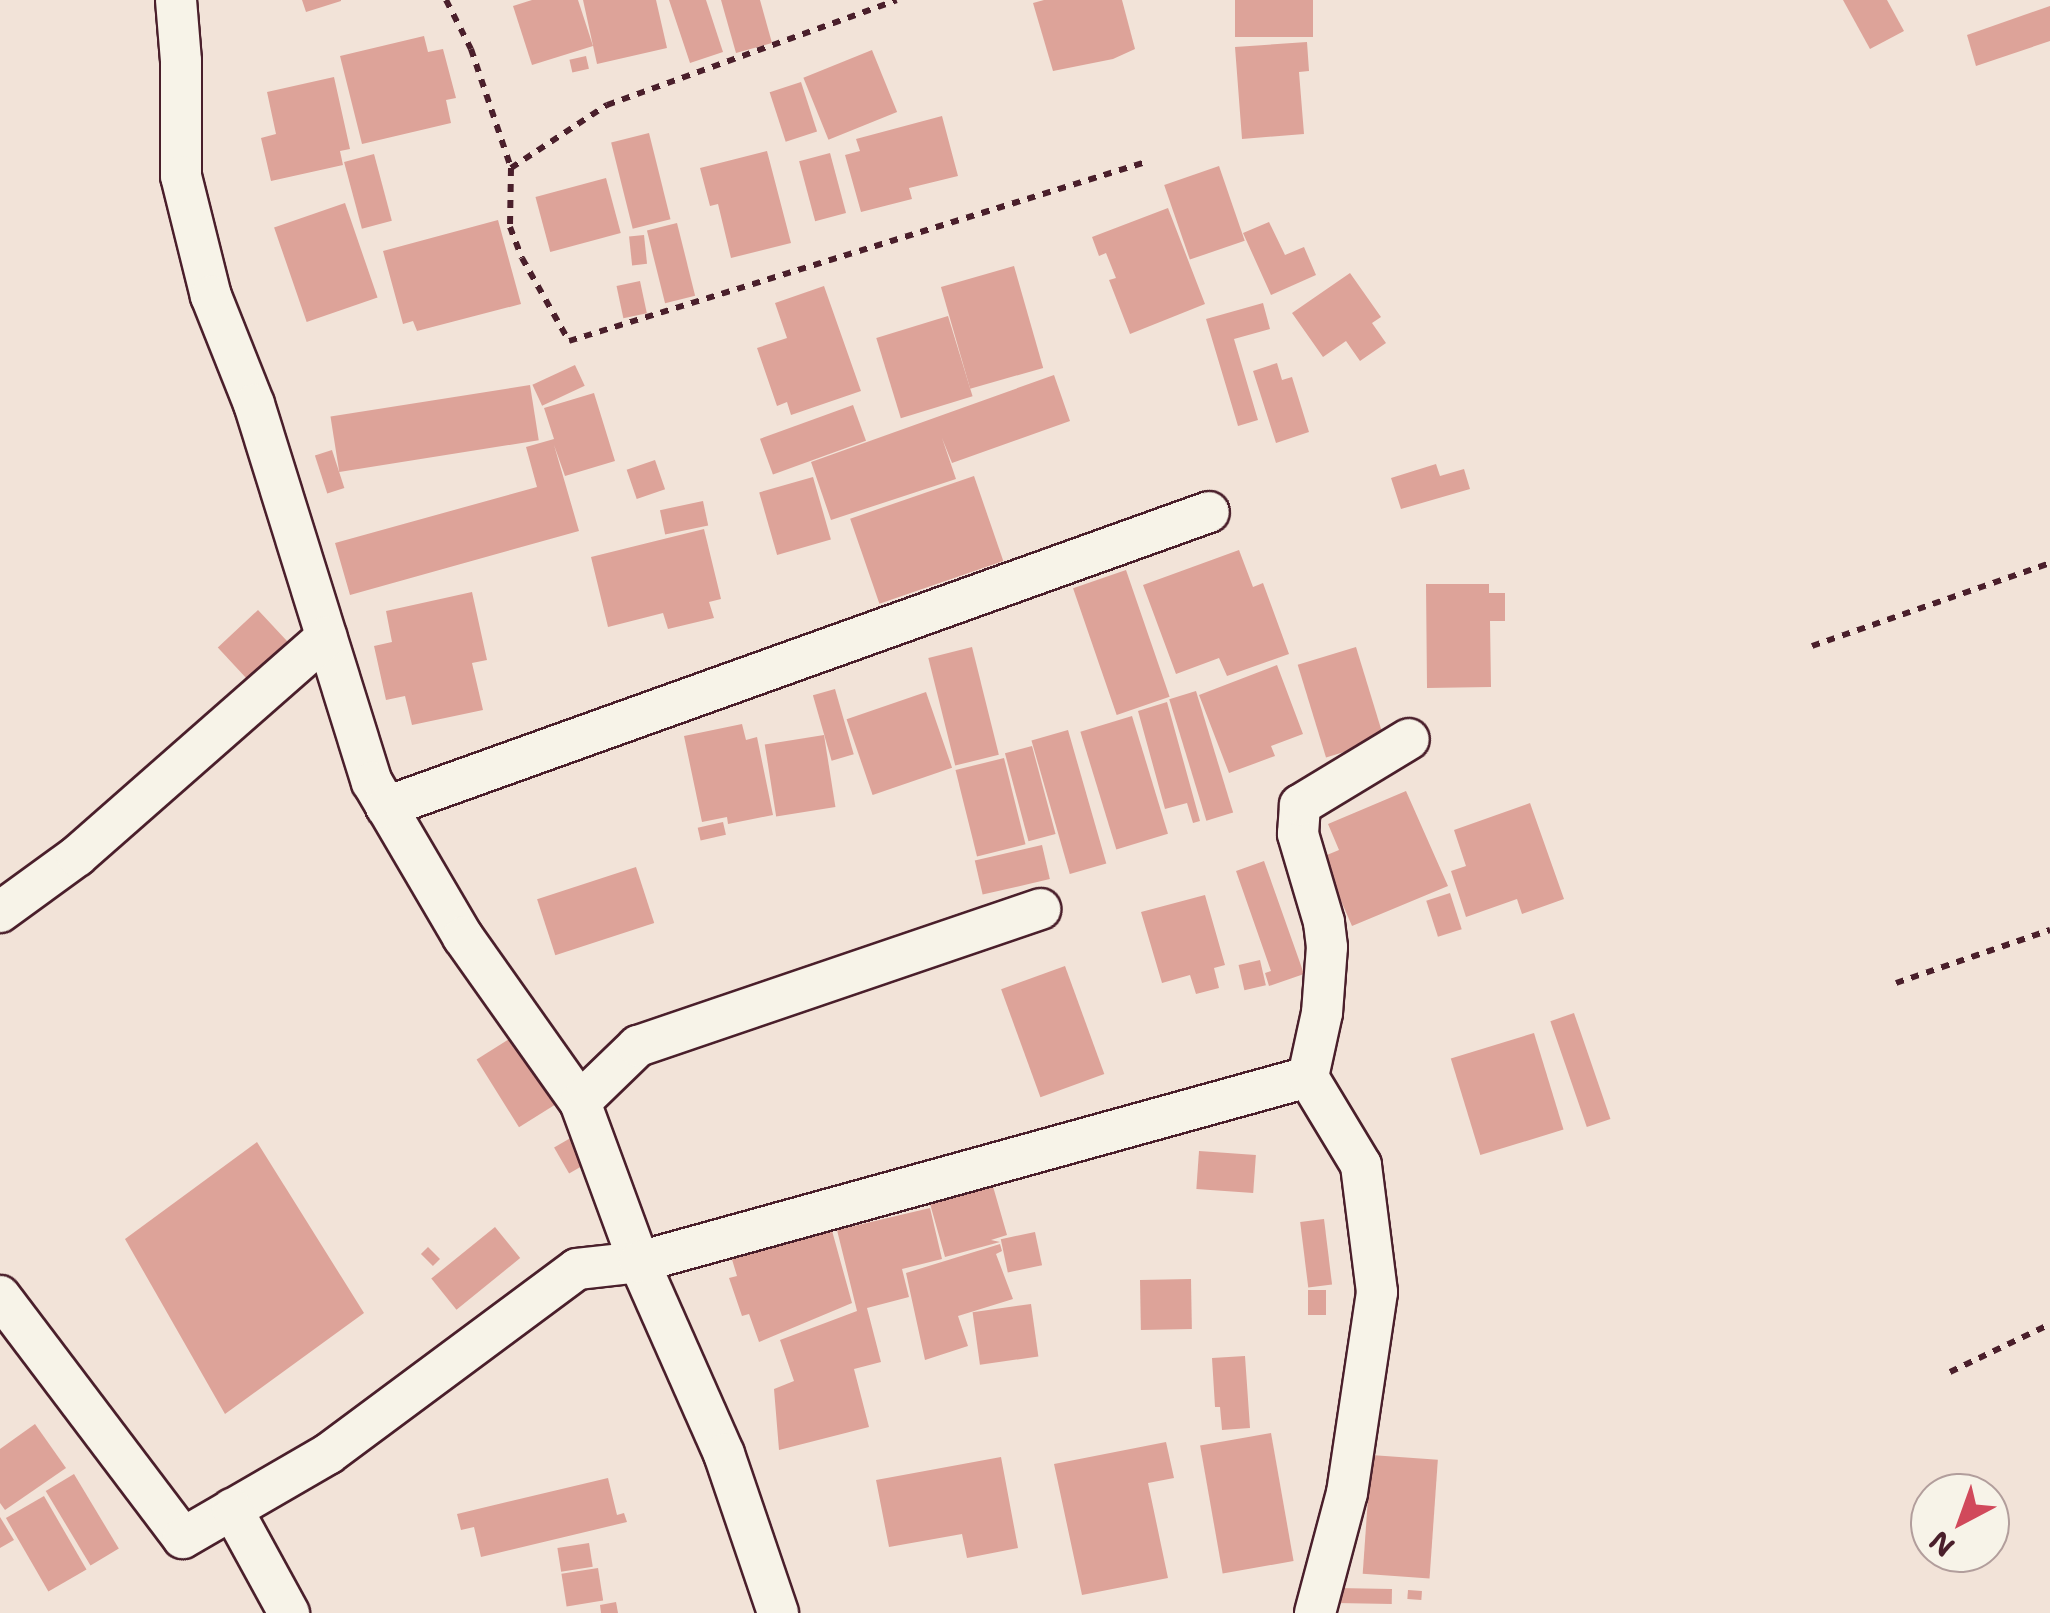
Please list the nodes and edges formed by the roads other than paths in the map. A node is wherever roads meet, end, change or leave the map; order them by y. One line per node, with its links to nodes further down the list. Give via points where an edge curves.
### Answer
1 (176, 0): 3 (street, via 180,176 212,296 254,404)
2 (1208, 512): 5 (street)
3 (326, 637): 5 (street, via 372,782); 7 (street, via 77,856)
4 (1409, 739): 8 (street, via 1300,805 1298,834 1327,947)
5 (386, 806): 9 (street, via 463,937)
6 (1040, 909): 9 (street, via 638,1046)
7 (0, 912)
8 (1308, 1078): 10 (street); 15 (street, via 1361,1165 1377,1292 1346,1493)
9 (580, 1102): 10 (street)
10 (639, 1262): 12 (street, via 577,1270 328,1454); 14 (street, via 724,1454)
11 (0, 1296): 12 (street, via 183,1538)
12 (232, 1509): 13 (street)
13 (289, 1613)
14 (778, 1613)
15 (1315, 1613)

